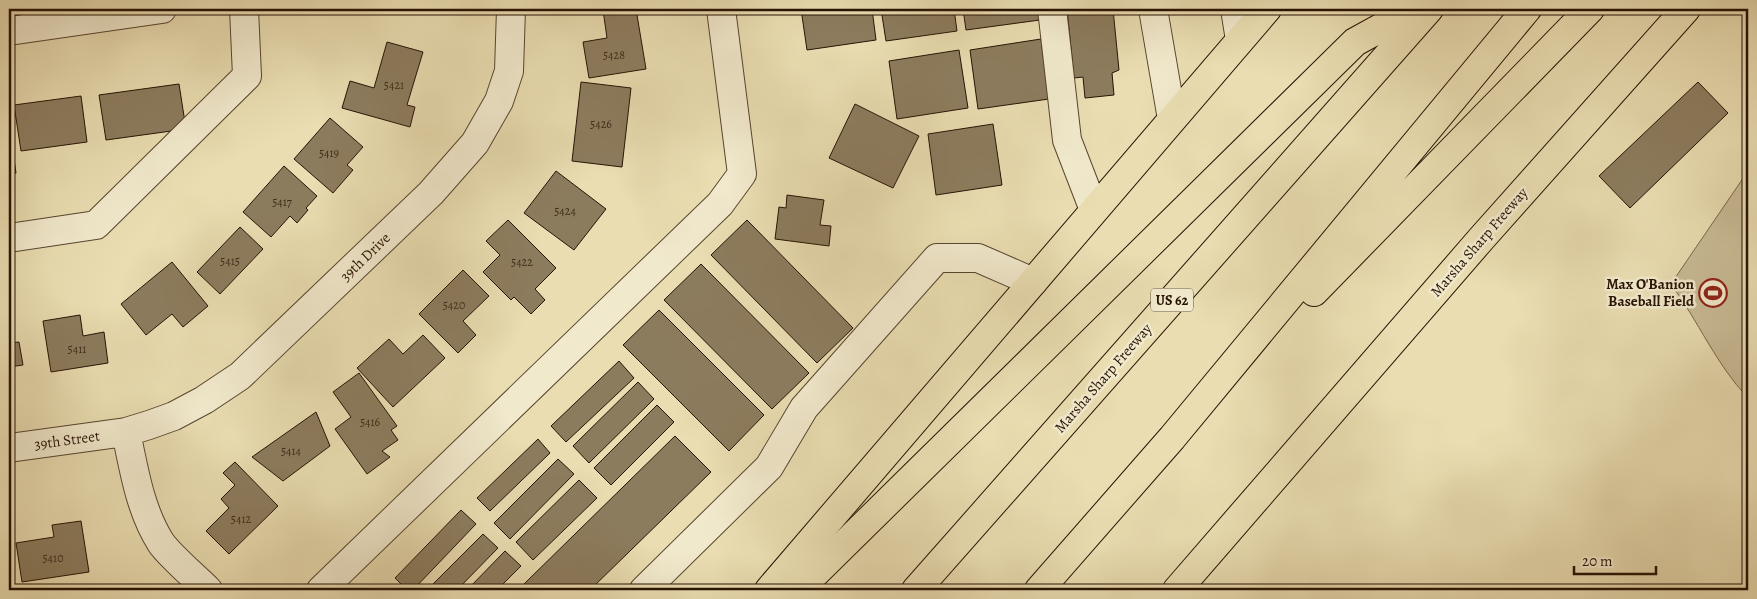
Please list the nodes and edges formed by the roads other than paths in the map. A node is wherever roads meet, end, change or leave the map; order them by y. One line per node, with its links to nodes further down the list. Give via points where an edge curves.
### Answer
1 (162, 9): 14 (street)
2 (244, 9): 18 (street, via 247,76 96,225)
3 (511, 9): 20 (street, 39th Drive, via 509,71 499,101 475,143 431,193 240,376 174,416)
4 (721, 9): 24 (street, via 742,174 720,204)
5 (1052, 9): 17 (street, via 1067,140)
6 (1153, 9): 16 (street)
7 (1235, 9): 15 (street)
8 (1267, 9): 15 (main road)
9 (1415, 9): 27 (main road, via 1355,42)
10 (1429, 9): 28 (main road, Marsha Sharp Freeway / US 62)
11 (1527, 9): 21 (main road)
12 (1590, 9): 21 (main road)
13 (1686, 9): 30 (main road, Marsha Sharp Freeway, via 1481,239)
14 (9, 31)
15 (1240, 40): 16 (main road)
16 (1172, 120): 17 (main road)
17 (1094, 210): 19 (main road)
18 (9, 238)
19 (1033, 282): 25 (street, via 978,258 937,258 804,408 769,467); 26 (main road)
20 (126, 432): 22 (street, 39th Street); 23 (street, via 137,486 162,544)
21 (1172, 438): 29 (main road)
22 (9, 448)
23 (208, 590)
24 (321, 590)
25 (644, 590)
26 (769, 590)
27 (798, 590)
28 (916, 590)
29 (1039, 590)
30 (1177, 590)

